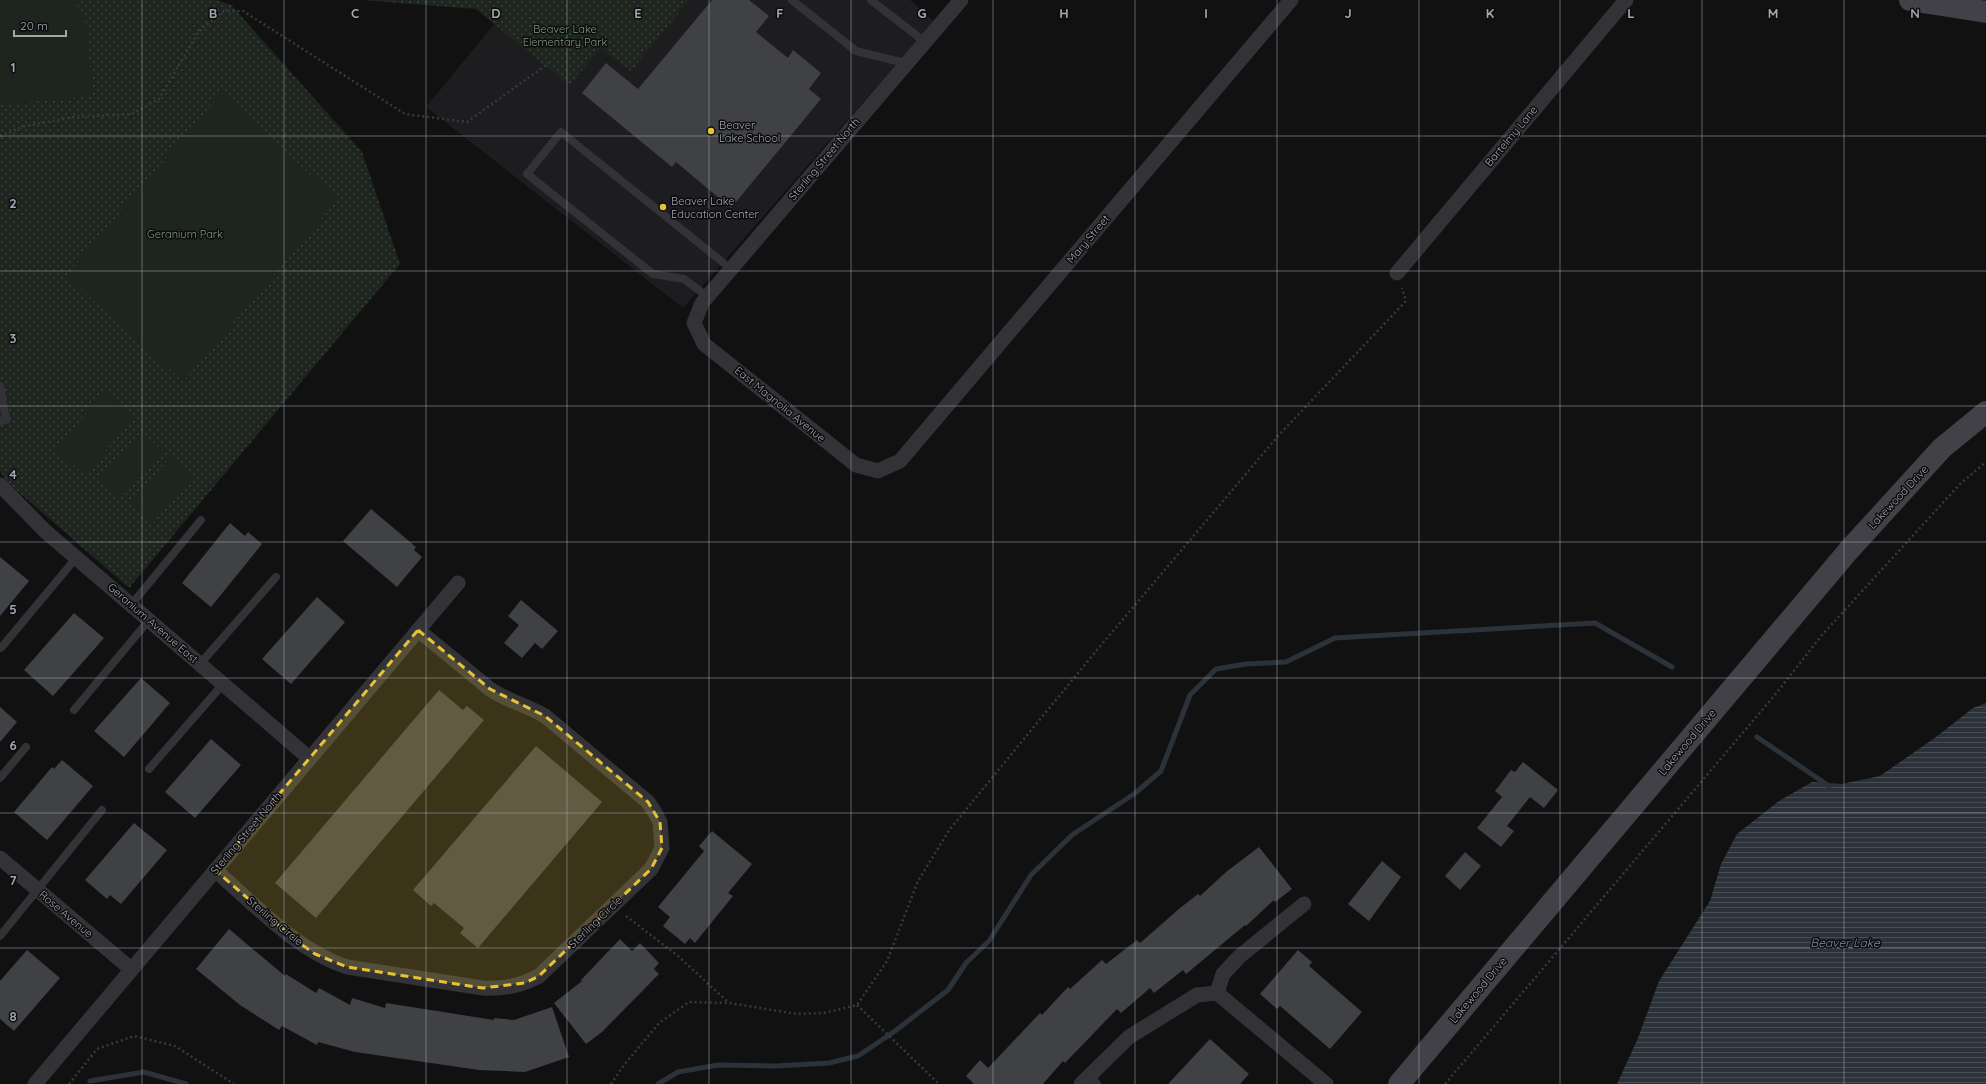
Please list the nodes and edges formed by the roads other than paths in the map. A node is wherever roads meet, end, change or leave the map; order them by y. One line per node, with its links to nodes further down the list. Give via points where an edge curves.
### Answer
1 (792, 0): 9 (lane, via 856,51)
2 (872, 0): 8 (lane)
3 (961, 0): 8 (street, Sterling Street North)
4 (1292, 0): 17 (street, Mary Street, via 900,461)
5 (1626, 0): 11 (street, Bartelmy Lane)
6 (1910, 0): 7 (street)
7 (1986, 12)
8 (925, 42): 9 (street, Sterling Street North)
9 (905, 63): 10 (street, Sterling Street North)
10 (731, 269): 12 (street, Sterling Street North); 12 (lane, via 562,132 527,174 653,274 684,279)
11 (1397, 273)
12 (708, 297): 13 (street, Sterling Street North, via 702,303)
13 (694, 323): 17 (street, East Magnolia Avenue, via 704,344 856,465)
14 (0, 386): 16 (lane, via 6,420)
15 (1986, 412): 45 (street, Lakewood Drive, via 1942,448 1848,550)
16 (0, 421)
17 (878, 471)
18 (0, 485): 20 (street, Geranium Avenue East, via 45,531)
19 (201, 520): 23 (lane)
20 (76, 558): 23 (street, Geranium Avenue East); 26 (lane)
21 (276, 577): 27 (lane)
22 (458, 583): 25 (street, Sterling Street North)
23 (131, 605): 24 (street, Geranium Avenue East)
24 (149, 620): 27 (street, Geranium Avenue East); 29 (lane)
25 (418, 630): 31 (street, Sterling Street North); 36 (street, Sterling Circle, via 495,693 534,708 545,716 648,802 660,822 662,834 662,848 651,869 539,976 512,987 483,988 347,967 332,962 298,942)
26 (0, 648)
27 (200, 664): 28 (street, Geranium Avenue East)
28 (223, 684): 31 (street, Geranium Avenue East); 32 (lane)
29 (74, 710)
30 (26, 747): 33 (lane)
31 (309, 758): 36 (street, Sterling Street North)
32 (149, 769)
33 (0, 778)
34 (102, 810): 37 (lane)
35 (0, 858): 37 (street, Rose Avenue)
36 (215, 870): 40 (street, Sterling Street North)
37 (38, 890): 39 (lane); 40 (street, Rose Avenue)
38 (1304, 904): 41 (street, via 1240,956 1223,974)
39 (0, 936)
40 (131, 969): 43 (street, Sterling Street North)
41 (1217, 993): 42 (street, via 1197,995 1129,1037); 44 (street)
42 (1090, 1081)
43 (35, 1084)
44 (1326, 1084)
45 (1399, 1084)

